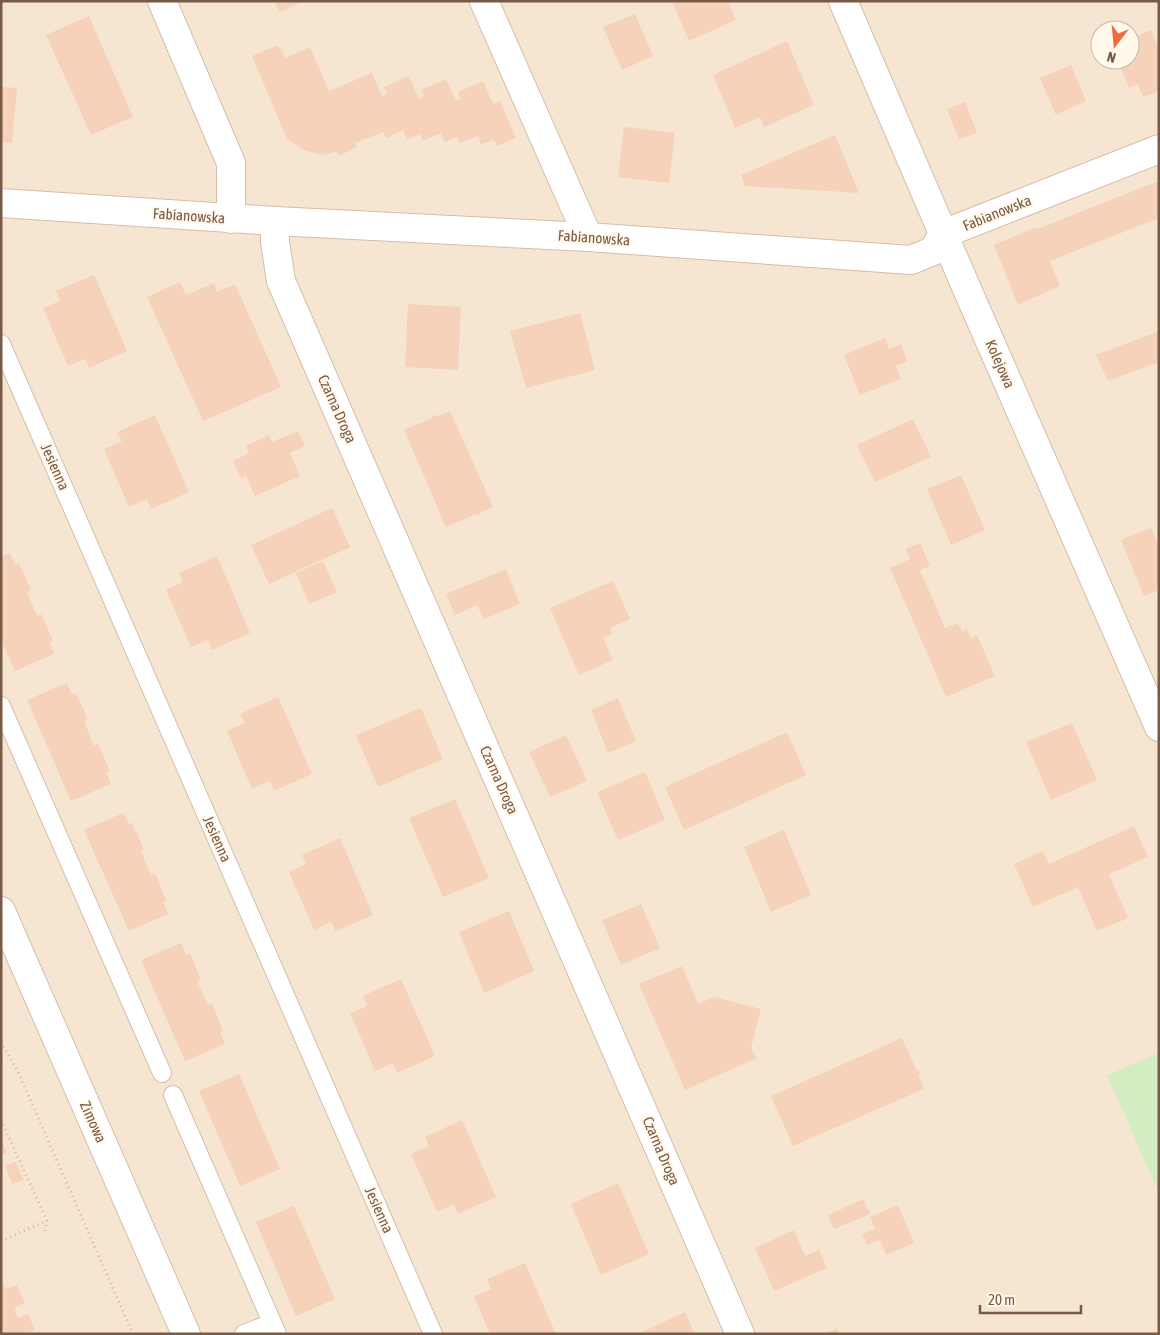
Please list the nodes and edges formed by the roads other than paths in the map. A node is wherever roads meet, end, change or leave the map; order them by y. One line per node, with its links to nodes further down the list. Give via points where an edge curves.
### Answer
1 (162, 1): 6 (street, via 230,163)
2 (484, 1): 9 (street)
3 (843, 1): 8 (street, Kolejowa)
4 (1159, 149): 8 (street, Fabianowska)
5 (1, 203): 6 (street, Fabianowska)
6 (231, 219): 7 (street, Fabianowska)
7 (275, 221): 9 (street, Fabianowska); 20 (street, Czarna Droga, via 281,281)
8 (943, 234): 9 (street, Fabianowska, via 933,251 912,260); 12 (street, Kolejowa)
9 (588, 237)
10 (1, 344): 19 (lane, Jesienna)
11 (1, 706): 14 (lane)
12 (1159, 726)
13 (1, 911): 17 (street, Zimowa)
14 (162, 1073)
15 (173, 1095): 16 (lane)
16 (274, 1328): 18 (lane)
17 (186, 1334)
18 (244, 1334)
19 (433, 1334)
20 (740, 1334)

